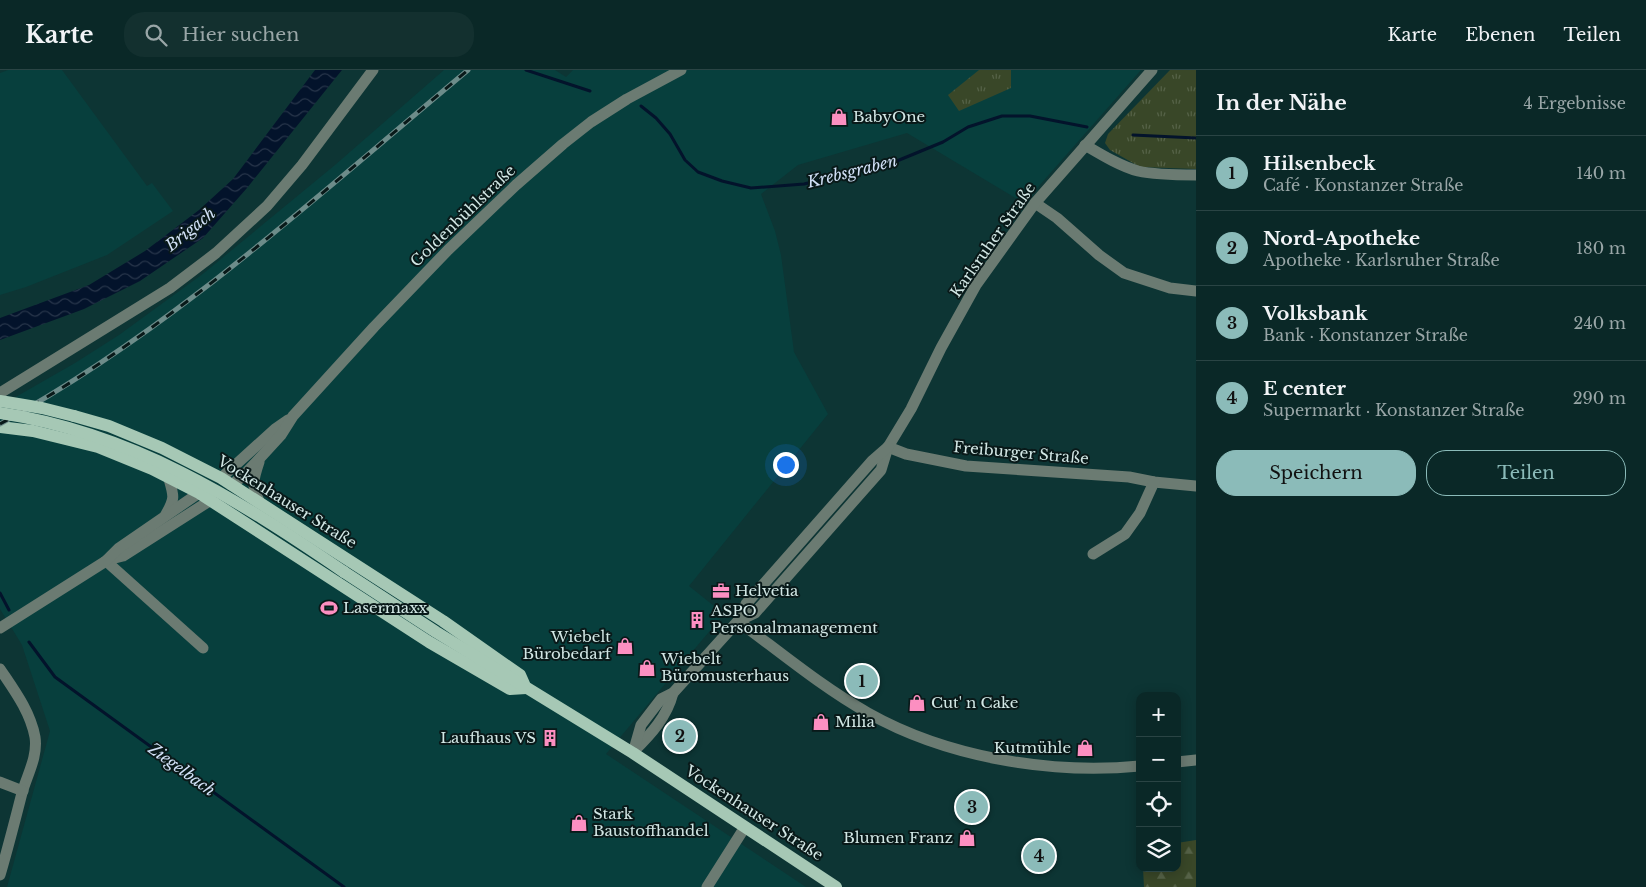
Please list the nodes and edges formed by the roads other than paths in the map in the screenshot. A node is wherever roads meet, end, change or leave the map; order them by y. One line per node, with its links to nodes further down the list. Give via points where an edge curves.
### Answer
1 (373, 70): 8 (street, via 267,206 216,253 170,288)
2 (681, 70): 11 (street, Goldenbühlstraße, via 627,99 563,144 448,250)
3 (1152, 70): 4 (street, Karlsruher Straße)
4 (1085, 145): 5 (street, via 1138,171); 6 (street, Karlsruher Straße)
5 (1196, 175)
6 (1035, 203): 7 (street, via 1124,274 1170,288); 13 (street, Karlsruher Straße, via 976,285)
7 (1196, 291)
8 (0, 393)
9 (0, 402): 16 (main road, Vockenhauser Straße, bridge, via 42,408 109,426)
10 (0, 413): 29 (main road, Vockenhauser Straße, bridge, via 98,436 164,463 216,490)
11 (293, 416): 14 (street, Goldenbühlstraße); 16 (street, Goldenbühlstraße, via 275,429)
12 (0, 427): 15 (main road, Vockenhauser Straße, via 98,447)
13 (888, 447): 17 (street, Freiburger Straße, via 906,454 966,466 1129,477); 25 (street, Karlsruher Straße, via 746,604)
14 (260, 458): 16 (street, Goldenbühlstraße, via 242,477); 21 (street, via 253,483)
15 (169, 479): 19 (main road, Vockenhauser Straße); 22 (street, via 174,494)
16 (226, 481): 21 (main road, Vockenhauser Straße)
17 (1154, 482): 18 (street, Freiburger Straße); 23 (street, via 1140,513 1125,534)
18 (1196, 486)
19 (199, 492): 20 (main road, Vockenhauser Straße); 22 (street)
20 (211, 500): 24 (street, via 123,556); 29 (main road, Vockenhauser Straße, via 429,642 510,688)
21 (260, 503): 29 (main road, Vockenhauser Straße, via 459,632 520,675)
22 (165, 516): 24 (street)
23 (1093, 554)
24 (106, 561): 26 (street); 27 (street)
25 (738, 621): 30 (street, Karlsruher Straße, via 673,693 670,706 653,733); 33 (street, via 866,712 922,738 972,753 1031,765)
26 (0, 628)
27 (203, 648)
28 (0, 669): 35 (street, via 23,705 35,739 34,760)
29 (526, 688): 30 (main road, Vockenhauser Straße)
30 (633, 753): 36 (main road, Vockenhauser Straße)
31 (1196, 760): 32 (street)
32 (1181, 762)
33 (1136, 766)
34 (0, 782): 35 (street)
35 (23, 790): 37 (street)
36 (745, 827): 38 (street); 39 (main road, Vockenhauser Straße)
37 (0, 875)
38 (707, 887)
39 (836, 887)

